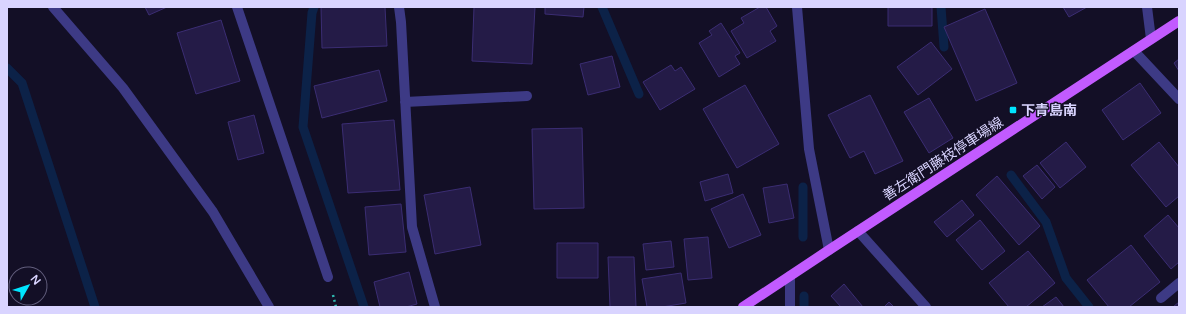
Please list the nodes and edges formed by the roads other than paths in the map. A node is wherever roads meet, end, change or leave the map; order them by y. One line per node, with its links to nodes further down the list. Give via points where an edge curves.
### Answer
1 (237, 7): 15 (street)
2 (399, 7): 11 (street)
3 (797, 7): 13 (street, via 809,149)
4 (1147, 7): 7 (street)
5 (56, 8): 18 (street, via 123,88 208,206)
6 (1179, 21): 7 (main road, 善左衛門藤枝停車場線)
7 (1151, 39): 8 (main road, 善左衛門藤枝停車場線)
8 (1134, 51): 10 (street); 12 (main road, 善左衛門藤枝停車場線)
9 (527, 96): 11 (street)
10 (1179, 99)
11 (405, 102): 19 (street, via 412,227)
12 (858, 231): 13 (main road, 善左衛門藤枝停車場線); 22 (street)
13 (829, 250): 14 (main road, 善左衛門藤枝停車場線)
14 (790, 276): 20 (main road, 善左衛門藤枝停車場線); 21 (street)
15 (328, 277)
16 (1179, 282): 17 (street)
17 (1161, 298)
18 (269, 307)
19 (435, 307)
20 (743, 307)
21 (790, 307)
22 (926, 307)

